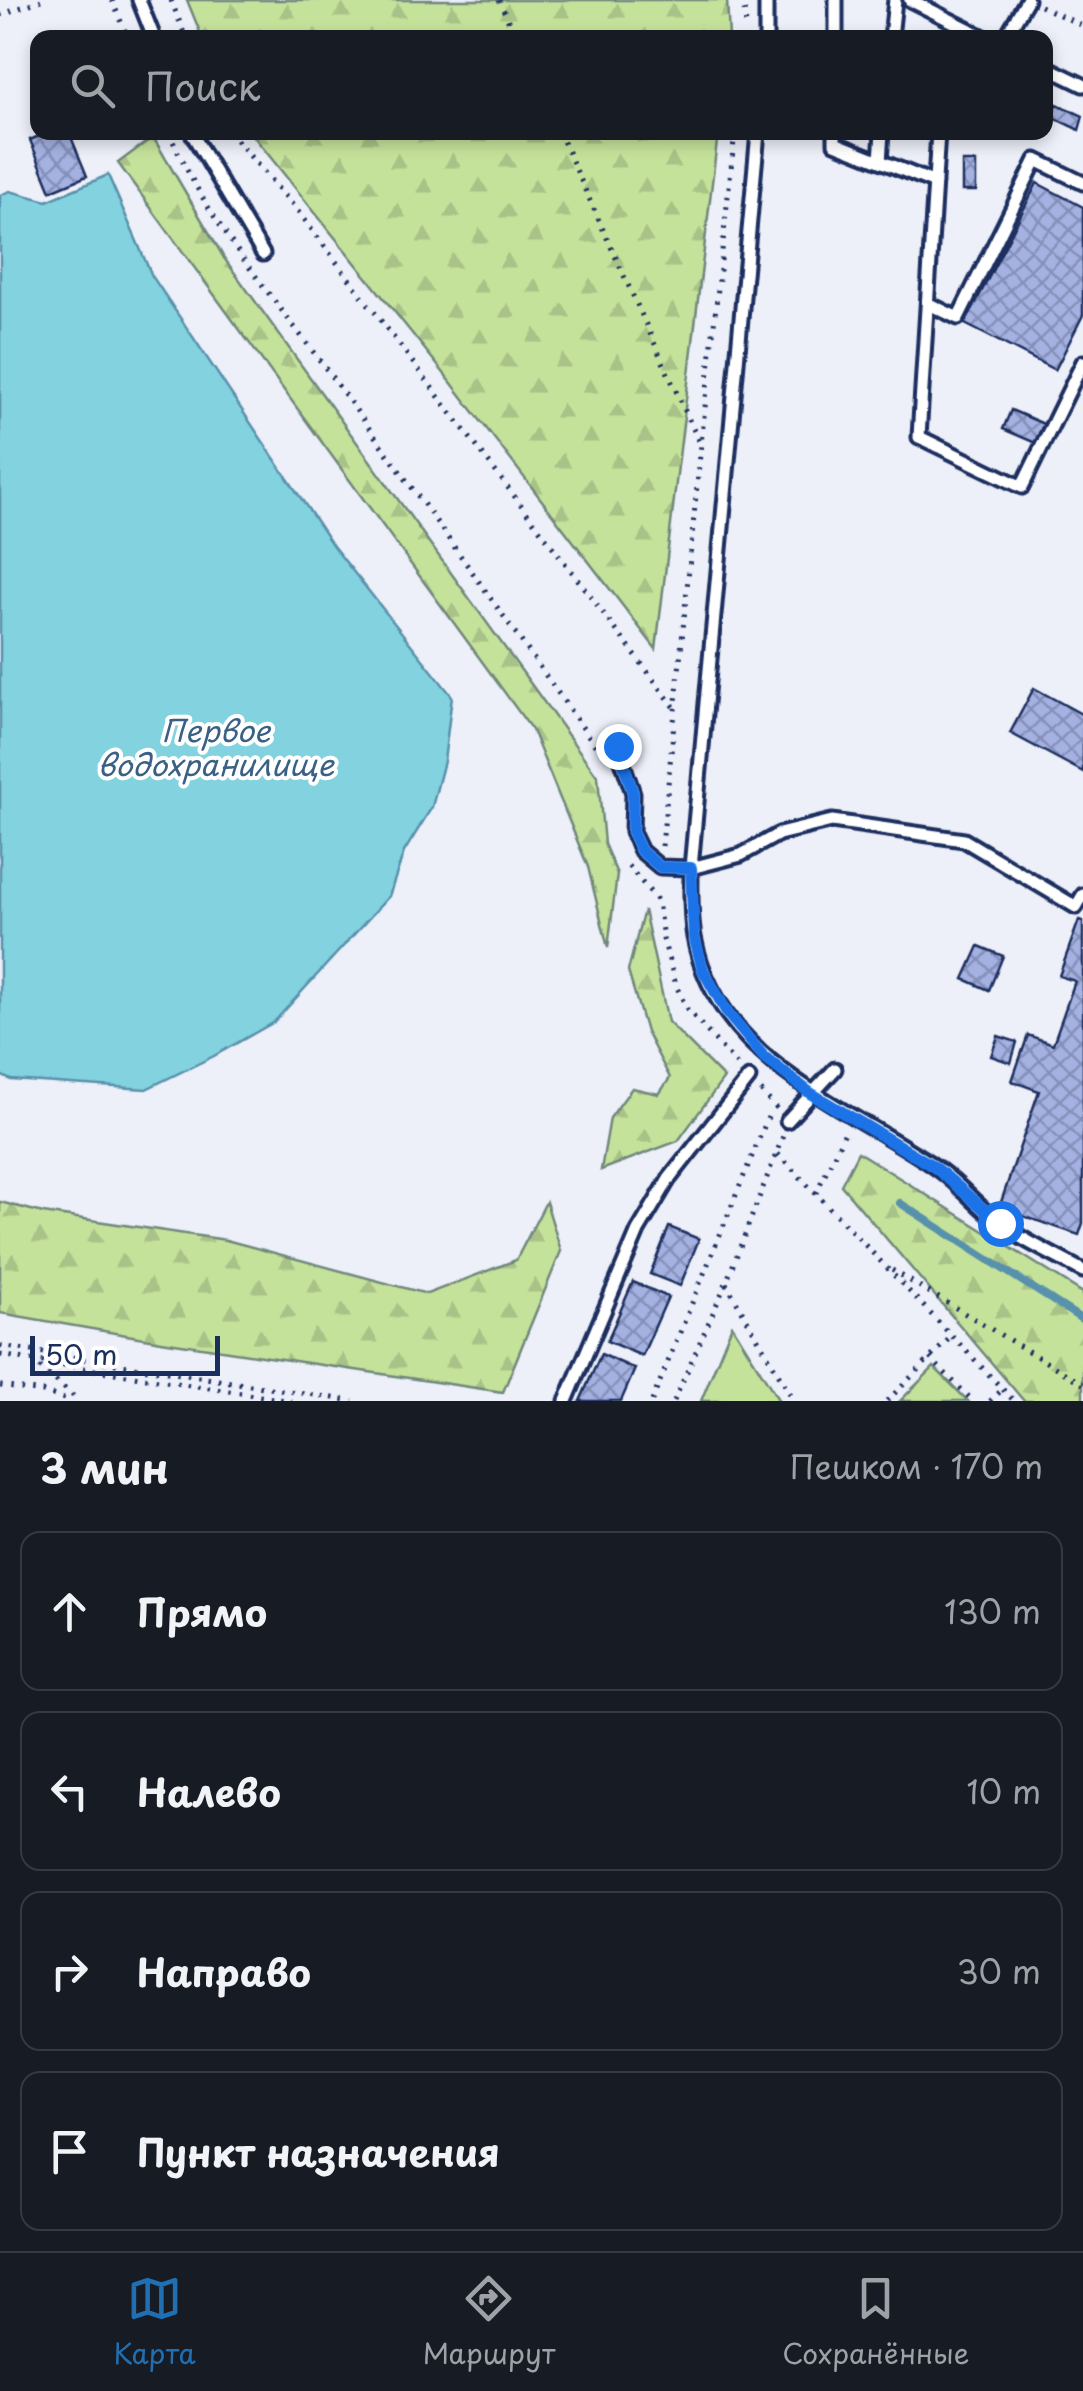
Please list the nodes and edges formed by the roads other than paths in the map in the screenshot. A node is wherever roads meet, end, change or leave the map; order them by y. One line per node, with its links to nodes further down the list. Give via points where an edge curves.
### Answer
1 (139, 0): 7 (lane)
2 (766, 0): 8 (lane)
3 (836, 0): 9 (lane)
4 (895, 0): 10 (lane)
5 (910, 0): 11 (lane)
6 (1028, 0): 12 (lane)
7 (151, 30)
8 (766, 30)
9 (836, 30)
10 (892, 30)
11 (970, 30)
12 (1010, 30)
13 (1053, 70): 14 (lane)
14 (1083, 85)
15 (196, 140): 23 (lane)
16 (757, 140): 27 (lane)
17 (836, 140): 20 (lane)
18 (881, 140): 20 (lane)
19 (938, 140): 22 (lane)
20 (880, 161): 22 (lane)
21 (1083, 182): 24 (lane, via 1036,160 958,318)
22 (935, 183): 24 (lane)
23 (262, 254)
24 (929, 304): 25 (lane, via 919,436 1022,487)
25 (1083, 362)
26 (618, 746): 27 (lane, via 641,851 660,867)
27 (691, 868): 28 (lane, via 832,820 964,840 1076,906); 31 (lane, via 703,970 764,1057)
28 (1083, 895)
29 (835, 1068): 31 (lane)
30 (749, 1078): 34 (lane, via 669,1179 638,1230)
31 (810, 1093): 32 (lane); 33 (lane, via 936,1168 1000,1223)
32 (788, 1121)
33 (1083, 1271)
34 (566, 1401)

